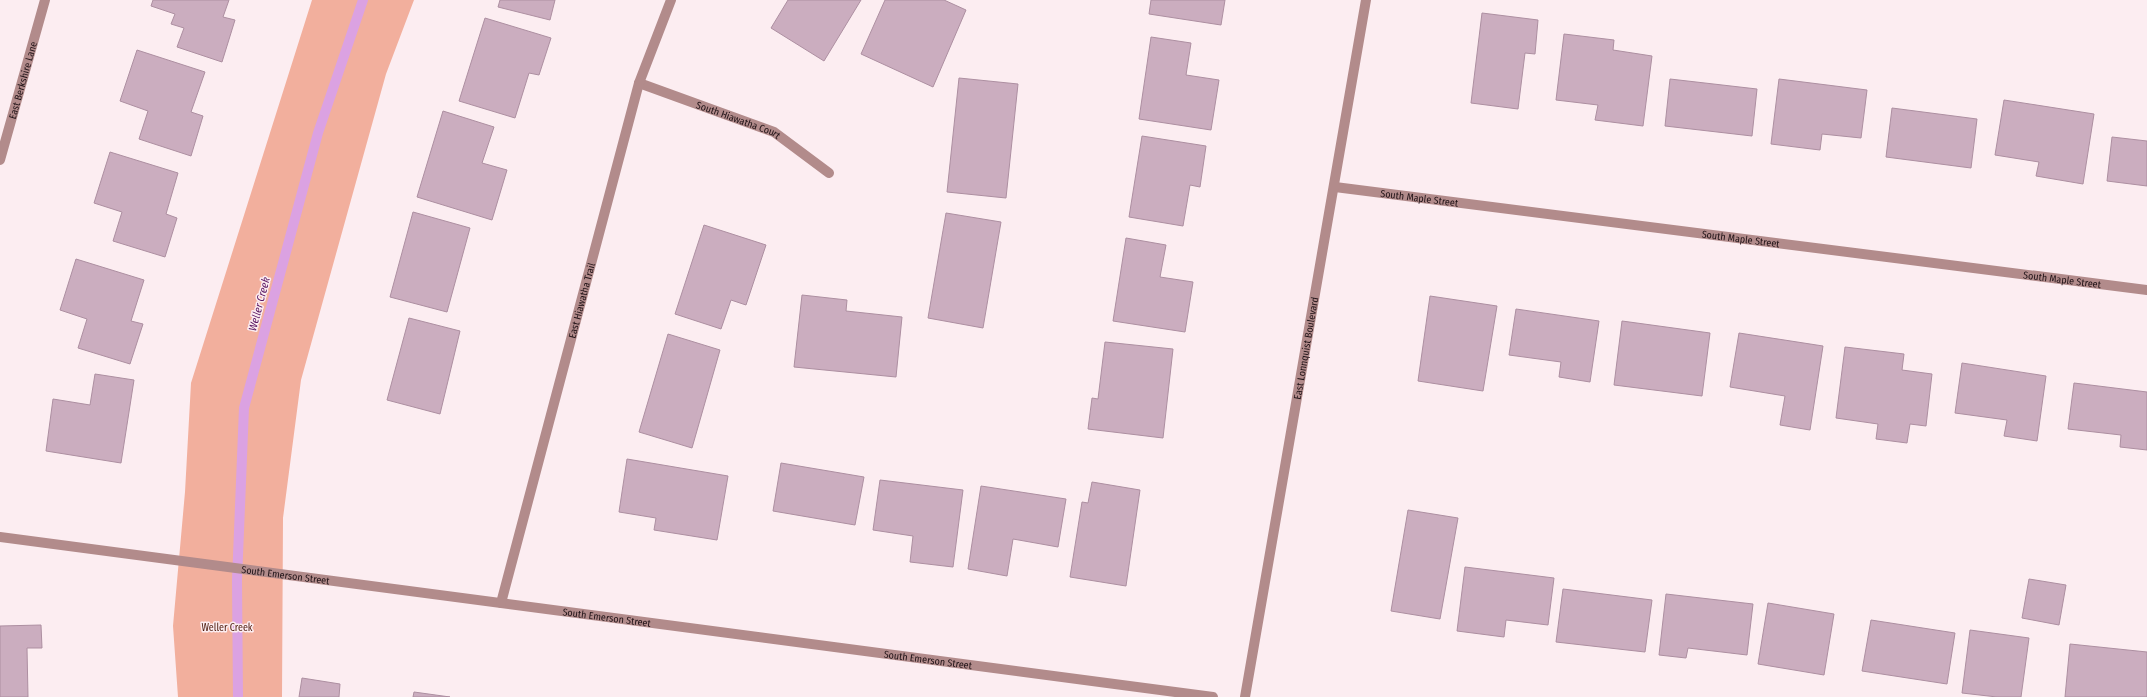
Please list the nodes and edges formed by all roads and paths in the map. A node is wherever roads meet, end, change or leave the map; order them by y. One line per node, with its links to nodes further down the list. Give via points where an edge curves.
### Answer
1 (45, 0): 5 (street, East Berkshire Lane)
2 (671, 0): 4 (street, East Hiawatha Trail)
3 (1366, 0): 7 (street, East Lonnquist Boulevard)
4 (639, 84): 6 (street, South Hiawatha Court, via 774,132); 10 (street, East Hiawatha Trail)
5 (0, 160)
6 (829, 174)
7 (1335, 187): 8 (street, South Maple Street); 12 (street, East Lonnquist Boulevard)
8 (2147, 290)
9 (0, 537): 10 (street, South Emerson Street)
10 (501, 603): 11 (street, South Emerson Street)
11 (1213, 697)
12 (1245, 697)

